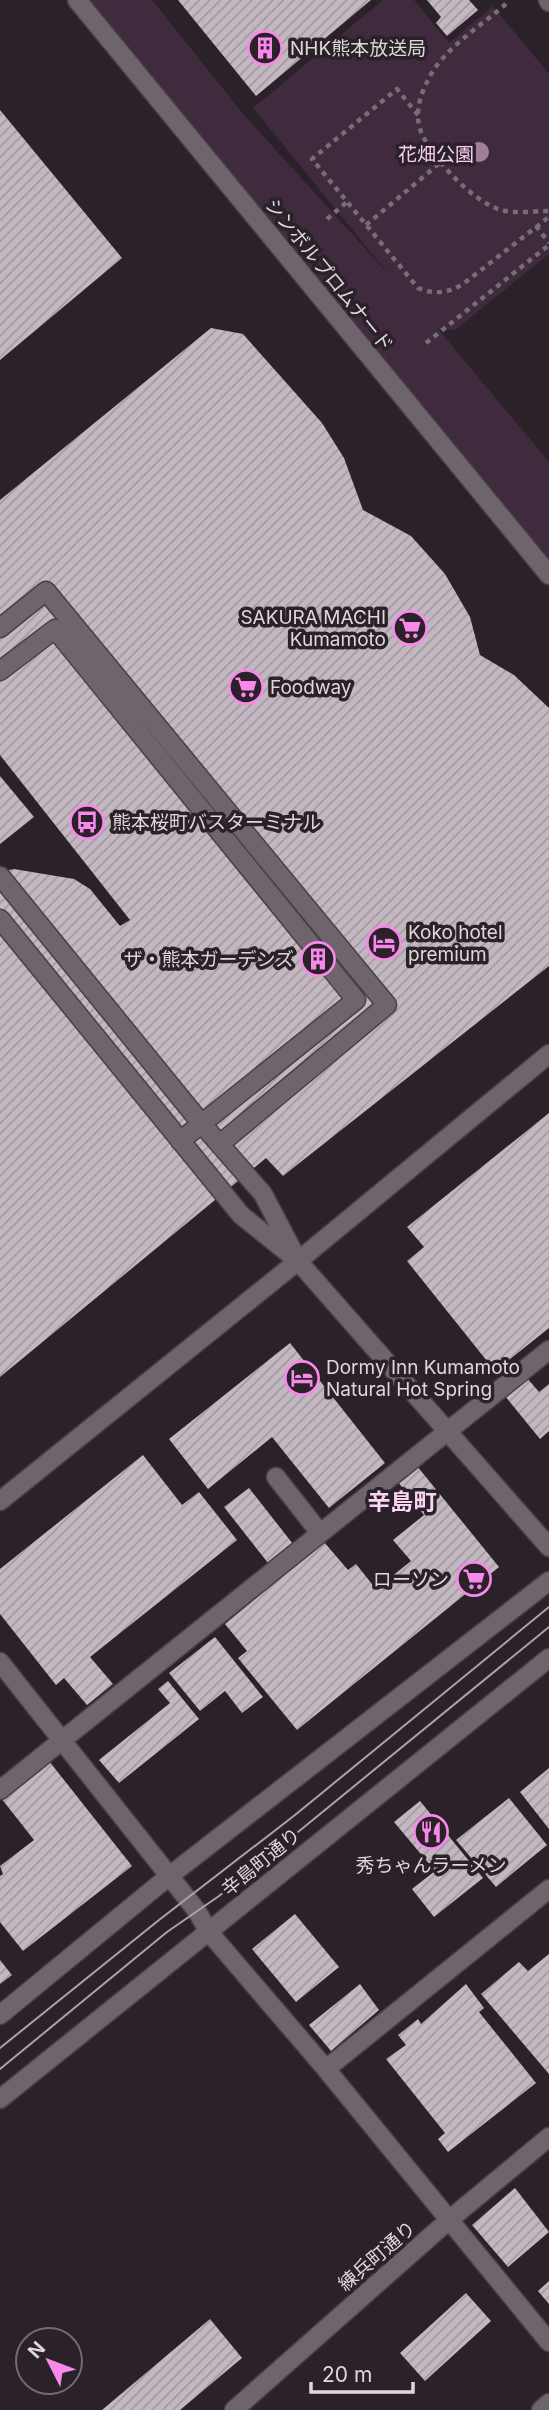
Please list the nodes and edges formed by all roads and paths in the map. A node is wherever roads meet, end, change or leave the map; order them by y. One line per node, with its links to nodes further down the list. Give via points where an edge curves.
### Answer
1 (77, 0): 13 (street, シンボルプロムナード)
2 (506, 4): 3 (path, via 437,66 427,80)
3 (418, 115): 4 (path, via 420,130); 5 (path, via 397,89 312,159)
4 (441, 162): 6 (path, via 468,189 499,210); 9 (path)
5 (347, 202): 8 (path); 9 (path)
6 (549, 211)
7 (549, 217): 10 (path)
8 (327, 219)
9 (366, 225): 10 (path, via 418,288 439,293 463,284)
10 (536, 226): 11 (path)
11 (549, 244): 12 (path)
12 (426, 343)
13 (549, 575)
14 (0, 628): 21 (street, via 46,591 387,1005)
15 (0, 671): 19 (street, via 55,629 356,1000)
16 (0, 876): 19 (street)
17 (0, 919): 20 (street)
18 (549, 1054): 22 (street)
19 (201, 1123): 20 (street); 21 (street)
20 (180, 1141): 22 (street, via 241,1215)
21 (220, 1144): 22 (street, via 263,1194)
22 (298, 1261): 24 (street); 26 (street)
23 (549, 1350): 24 (street)
24 (447, 1431): 27 (street); 28 (street)
25 (276, 1477): 27 (street)
26 (0, 1502)
27 (320, 1533): 32 (street)
28 (549, 1547)
29 (549, 1581): 34 (street)
30 (549, 1658): 36 (street, 辛島町通り)
31 (0, 1662): 32 (street)
32 (61, 1741): 33 (street); 34 (street)
33 (0, 1790)
34 (168, 1877): 36 (street); 37 (street)
35 (549, 1889): 38 (street)
36 (208, 1931): 38 (street); 39 (street, 辛島町通り)
37 (0, 2015)
38 (326, 2069): 41 (street)
39 (0, 2099)
40 (549, 2137): 41 (street, 練兵町通り)
41 (449, 2220): 42 (street); 44 (street, 練兵町通り)
42 (549, 2342)
43 (549, 2403): 45 (street)
44 (234, 2410)
45 (541, 2410)

